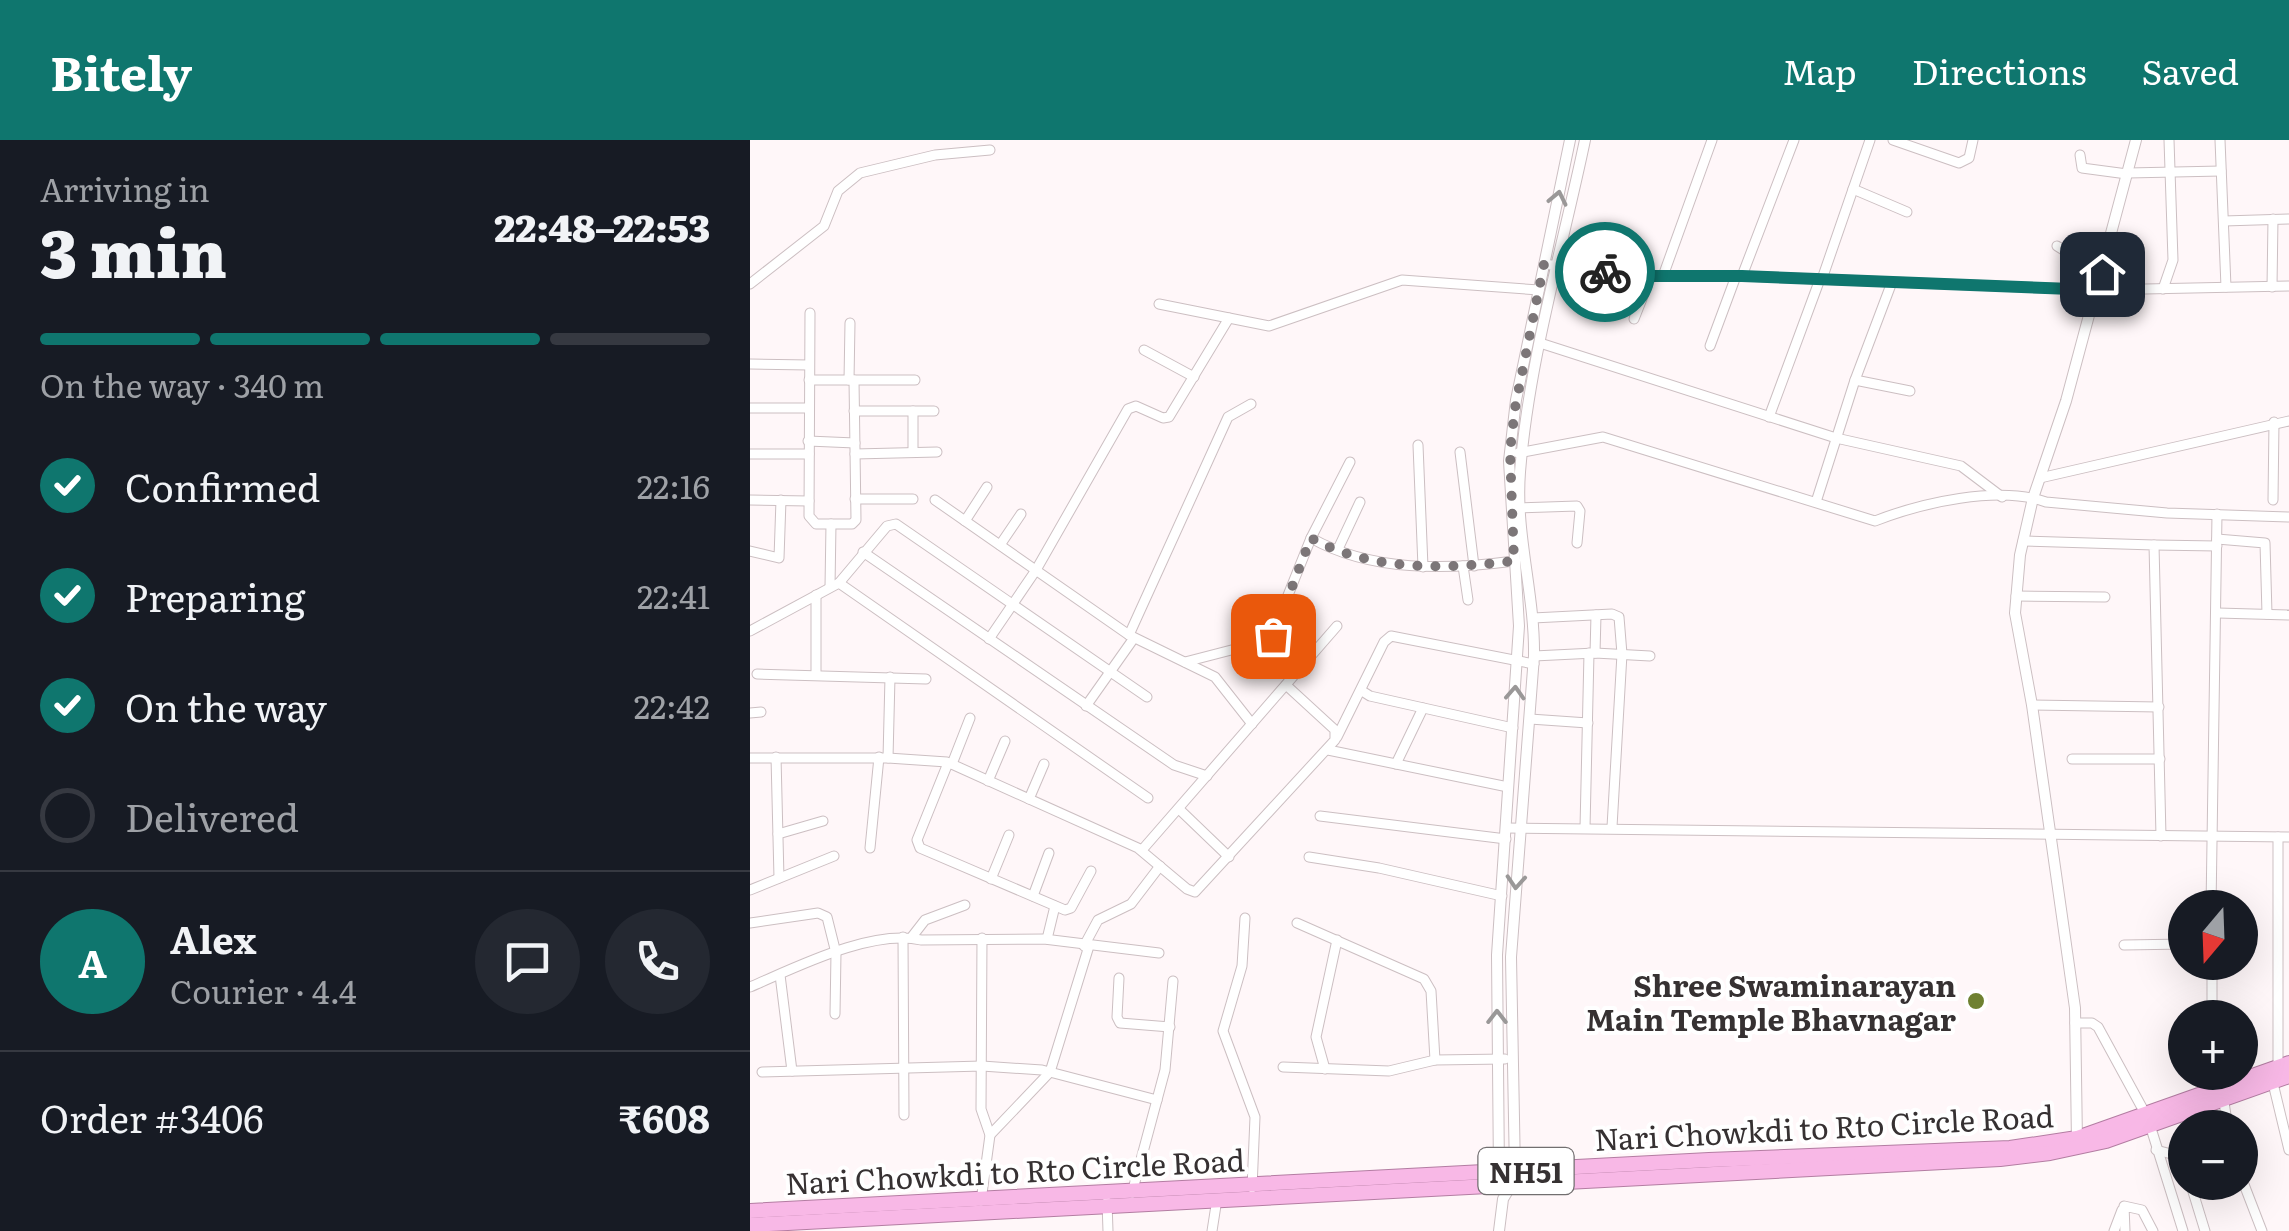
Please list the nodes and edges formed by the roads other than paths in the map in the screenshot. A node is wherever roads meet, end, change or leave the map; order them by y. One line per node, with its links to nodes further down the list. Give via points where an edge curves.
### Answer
1 (945, 140): 13 (street)
2 (1570, 140): 24 (street, one-way to 2)
3 (1585, 140): 25 (street)
4 (1712, 140): 28 (street)
5 (1794, 140): 29 (street)
6 (1870, 140): 18 (street)
7 (1893, 140): 8 (street, via 1959,164 1968,158)
8 (1972, 140)
9 (2136, 140): 17 (street)
10 (2170, 140): 16 (street)
11 (2220, 140): 15 (street)
12 (990, 150): 13 (street)
13 (948, 154): 32 (street, via 860,173 838,191 824,226)
14 (2080, 155): 17 (street, via 2082,168)
15 (2222, 171): 16 (street); 22 (street)
16 (2170, 172): 17 (street); 35 (street, via 2173,260)
17 (2128, 174): 26 (street)
18 (1852, 189): 19 (street); 30 (street)
19 (1907, 212)
20 (2289, 218): 21 (street)
21 (2274, 219): 22 (street); 34 (street)
22 (2224, 220): 36 (street)
23 (2057, 246): 26 (street)
24 (1544, 264): 25 (street); 37 (street)
25 (1559, 265): 27 (street); 44 (street)
26 (2102, 274): 38 (street)
27 (1651, 276): 28 (street); 42 (street)
28 (1664, 276): 29 (street)
29 (1739, 276): 30 (street); 45 (street)
30 (1821, 279): 31 (street); 61 (street)
31 (1892, 282): 38 (street); 53 (street)
32 (750, 284)
33 (2289, 286): 34 (street)
34 (2272, 287): 36 (street)
35 (2163, 288): 36 (street); 38 (street)
36 (2226, 288)
37 (1539, 290): 41 (street, via 1402,280 1277,325); 71 (street, via 1515,408)
38 (2098, 290): 75 (street)
39 (1159, 304): 41 (street)
40 (810, 313): 48 (street)
41 (1229, 318): 49 (street)
42 (1634, 319)
43 (850, 323): 51 (street)
44 (1540, 343): 61 (street); 71 (street)
45 (1710, 346)
46 (1144, 350): 49 (street)
47 (750, 364): 48 (street)
48 (809, 364): 50 (street)
49 (1194, 377): 106 (street, via 1166,418 1128,409)
50 (809, 380): 51 (street); 57 (street)
51 (852, 380): 52 (street); 58 (street)
52 (916, 380)
53 (1854, 380): 54 (street); 64 (street)
54 (1910, 391)
55 (1251, 404): 120 (street, via 1228,417)
56 (750, 408): 57 (street)
57 (808, 408): 65 (street)
58 (854, 411): 59 (street); 67 (street)
59 (913, 411): 60 (street); 68 (street)
60 (934, 412)
61 (1769, 417): 64 (street)
62 (2289, 421): 63 (street)
63 (2274, 422): 75 (street); 84 (street)
64 (1836, 438): 77 (street, via 1961,466); 87 (street)
65 (808, 441): 67 (street); 73 (street)
66 (1418, 445): 104 (street)
67 (855, 448): 68 (street); 79 (street)
68 (913, 452): 69 (street)
69 (937, 452)
70 (1460, 452): 105 (street)
71 (1516, 453): 87 (street, via 1603,437); 88 (street); 103 (street)
72 (750, 454): 73 (street)
73 (808, 454): 85 (street)
74 (1350, 462): 94 (street)
75 (2040, 478): 78 (street)
76 (987, 487): 92 (street)
77 (2002, 498): 78 (street); 87 (street, via 1962,497 1876,521)
78 (2034, 498): 90 (street); 95 (street)
79 (855, 499): 80 (street); 93 (street, via 854,522)
80 (913, 499)
81 (750, 500): 82 (street)
82 (782, 500): 85 (street); 101 (street, via 779,558)
83 (935, 500): 92 (street)
84 (2273, 500)
85 (809, 501): 93 (street, via 812,523)
86 (1360, 502): 100 (street)
87 (1816, 502)
88 (1520, 508): 96 (street, via 1577,506); 103 (street)
89 (1021, 514): 98 (street)
90 (2217, 514): 91 (street); 97 (street)
91 (2289, 517)
92 (965, 521): 98 (street)
93 (831, 524): 107 (street)
94 (1311, 538): 100 (street); 127 (street, via 1270,640)
95 (2023, 541): 99 (street); 109 (street)
96 (1577, 543)
97 (2217, 543): 99 (street); 113 (street); 114 (street, via 2264,543)
98 (1000, 545): 106 (street)
99 (2154, 545): 138 (street)
100 (1338, 549): 104 (street)
101 (750, 551)
102 (863, 552): 107 (street); 112 (street, via 896,524); 121 (street)
103 (1516, 555): 105 (street); 117 (street); 125 (street)
104 (1424, 566): 105 (street)
105 (1468, 566): 111 (street)
106 (1036, 570): 112 (street); 120 (street)
107 (834, 585): 108 (street); 159 (street)
108 (816, 595): 119 (street); 130 (street)
109 (2016, 596): 110 (street); 136 (street)
110 (2105, 597)
111 (1468, 600)
112 (1013, 604): 121 (street); 128 (street)
113 (2218, 613): 114 (street); 172 (street)
114 (2267, 614): 116 (street)
115 (1596, 615): 117 (street); 122 (street); 123 (street, via 1620,617)
116 (2289, 615)
117 (1532, 618): 126 (street)
118 (1337, 626): 133 (street)
119 (750, 631)
120 (1132, 636): 127 (street); 128 (street)
121 (990, 639): 137 (street)
122 (1592, 653): 123 (street); 126 (street); 143 (street)
123 (1622, 654): 124 (street); 165 (street)
124 (1650, 656)
125 (1517, 660): 126 (street); 134 (street, via 1391,636); 144 (street, one-way to 125)
126 (1534, 660): 141 (street)
127 (1184, 662): 142 (street, via 1219,680)
128 (1110, 672): 135 (street); 137 (street)
129 (757, 674): 130 (street)
130 (816, 676): 131 (street)
131 (890, 678): 132 (street); 150 (street)
132 (926, 678)
133 (1286, 685): 142 (street); 145 (street)
134 (1362, 691): 139 (street); 145 (street)
135 (1148, 698)
136 (2032, 705): 138 (street); 169 (street)
137 (1086, 706): 156 (street, via 1174,765)
138 (2159, 707): 152 (street)
139 (1423, 708): 144 (street); 155 (street)
140 (970, 718): 153 (street)
141 (1530, 719): 143 (street); 166 (street)
142 (1252, 724): 156 (street)
143 (1588, 724): 164 (street)
144 (1513, 728): 158 (street)
145 (1336, 737): 147 (street)
146 (1005, 741): 157 (street)
147 (1328, 750): 155 (street); 178 (street)
148 (776, 757): 149 (street); 150 (street); 168 (street)
149 (750, 758)
150 (883, 758): 153 (street); 174 (street)
151 (2072, 760): 152 (street)
152 (2160, 760): 171 (street)
153 (950, 764): 157 (street); 183 (street, via 918,846)
154 (1044, 764): 160 (street)
155 (1396, 764): 158 (street)
156 (1207, 776): 161 (street)
157 (988, 781): 160 (street)
158 (1508, 787): 167 (street)
159 (1148, 798)
160 (1029, 799): 175 (street)
161 (1178, 809): 175 (street); 178 (street)
162 (1320, 816): 167 (street)
163 (823, 821): 168 (street)
164 (1585, 828): 165 (street); 166 (street)
165 (1612, 828): 169 (street)
166 (1520, 829): 167 (street); 209 (street, one-way to 209)
167 (1506, 833): 187 (street)
168 (778, 834): 182 (street)
169 (2049, 834): 171 (street); 207 (street)
170 (1009, 835): 183 (street)
171 (2161, 836): 172 (street)
172 (2213, 837): 173 (street); 185 (street)
173 (2284, 837): 214 (street)
174 (870, 848)
175 (1142, 850): 180 (street)
176 (1049, 852): 186 (street)
177 (834, 856): 182 (street)
178 (1229, 857): 180 (street, via 1195,892)
179 (1309, 857): 187 (street)
180 (1160, 866): 199 (street, via 1131,904 1098,920)
181 (1092, 872): 189 (street, via 1070,908)
182 (779, 878): 184 (street)
183 (990, 878): 186 (street)
184 (750, 890)
185 (2212, 890)
186 (1032, 896): 189 (street)
187 (1502, 896): 210 (street, one-way to 187)
188 (965, 906): 193 (street, via 924,920)
189 (1054, 906): 195 (street)
190 (1244, 918): 231 (street, via 1242,966 1223,1032 1254,1117)
191 (750, 923): 200 (street, via 823,914)
192 (1297, 923): 196 (street)
193 (907, 938): 194 (street); 200 (street); 216 (street)
194 (982, 938): 195 (street); 212 (street)
195 (1046, 939): 199 (street)
196 (1337, 940): 211 (street, via 1428,984); 215 (street, via 1316,1037)
197 (2124, 944): 198 (street)
198 (2168, 944)
199 (1086, 946): 201 (street); 219 (street)
200 (836, 953): 202 (street); 206 (street)
201 (1159, 953)
202 (780, 974): 205 (street); 217 (street)
203 (1118, 978): 208 (street, via 1120,1023)
204 (1172, 981): 208 (street)
205 (750, 987)
206 (835, 1014)
207 (2075, 1023): 224 (street, via 2098,1027); 226 (street)
208 (1170, 1027): 222 (street)
209 (1513, 1058): 210 (street); 230 (street)
210 (1498, 1059): 211 (street); 230 (street)
211 (1435, 1060): 215 (street, via 1390,1071)
212 (982, 1066): 216 (street); 219 (street); 225 (street, via 982,1114)
213 (1283, 1067): 215 (street)
214 (2282, 1068): 220 (highway, Nari Chowkdi to Rto Circle Road / NH51); 228 (street)
215 (1325, 1069)
216 (904, 1070): 217 (street); 223 (street)
217 (792, 1071): 218 (street)
218 (762, 1072)
219 (1050, 1072): 222 (street); 225 (street)
220 (2258, 1075)
221 (2211, 1090): 224 (highway, Nari Chowkdi to Rto Circle Road / NH51)
222 (1157, 1100): 232 (street)
223 (904, 1115)
224 (2148, 1120): 226 (highway, Nari Chowkdi to Rto Circle Road / NH51); 227 (street)
225 (990, 1135): 237 (street)
226 (2077, 1143): 230 (highway, Nari Chowkdi to Rto Circle Road / NH51)
227 (2156, 1150): 229 (street); 247 (street)
228 (2289, 1150)
229 (2168, 1153)
230 (1506, 1183): 231 (highway, Nari Chowkdi to Rto Circle Road / NH51); 243 (street)
231 (1252, 1191): 232 (highway, Nari Chowkdi to Rto Circle Road / NH51); 233 (highway, NH51)
232 (1132, 1192): 234 (highway, Nari Chowkdi to Rto Circle Road / NH51)
233 (1217, 1198): 234 (highway, NH51); 242 (street)
234 (1107, 1199): 237 (highway, Nari Chowkdi to Rto Circle Road / NH51); 240 (highway, NH51); 241 (street)
235 (2196, 1200): 248 (street)
236 (2250, 1200): 249 (street)
237 (981, 1201): 239 (highway, Nari Chowkdi to Rto Circle Road / NH51)
238 (2124, 1206): 244 (street); 245 (street); 246 (street, via 2142,1210)
239 (750, 1211)
240 (750, 1225)
241 (1108, 1231)
242 (1212, 1231)
243 (1500, 1231)
244 (2114, 1231)
245 (2125, 1231)
246 (2153, 1231)
247 (2183, 1231)
248 (2205, 1231)
249 (2262, 1231)

